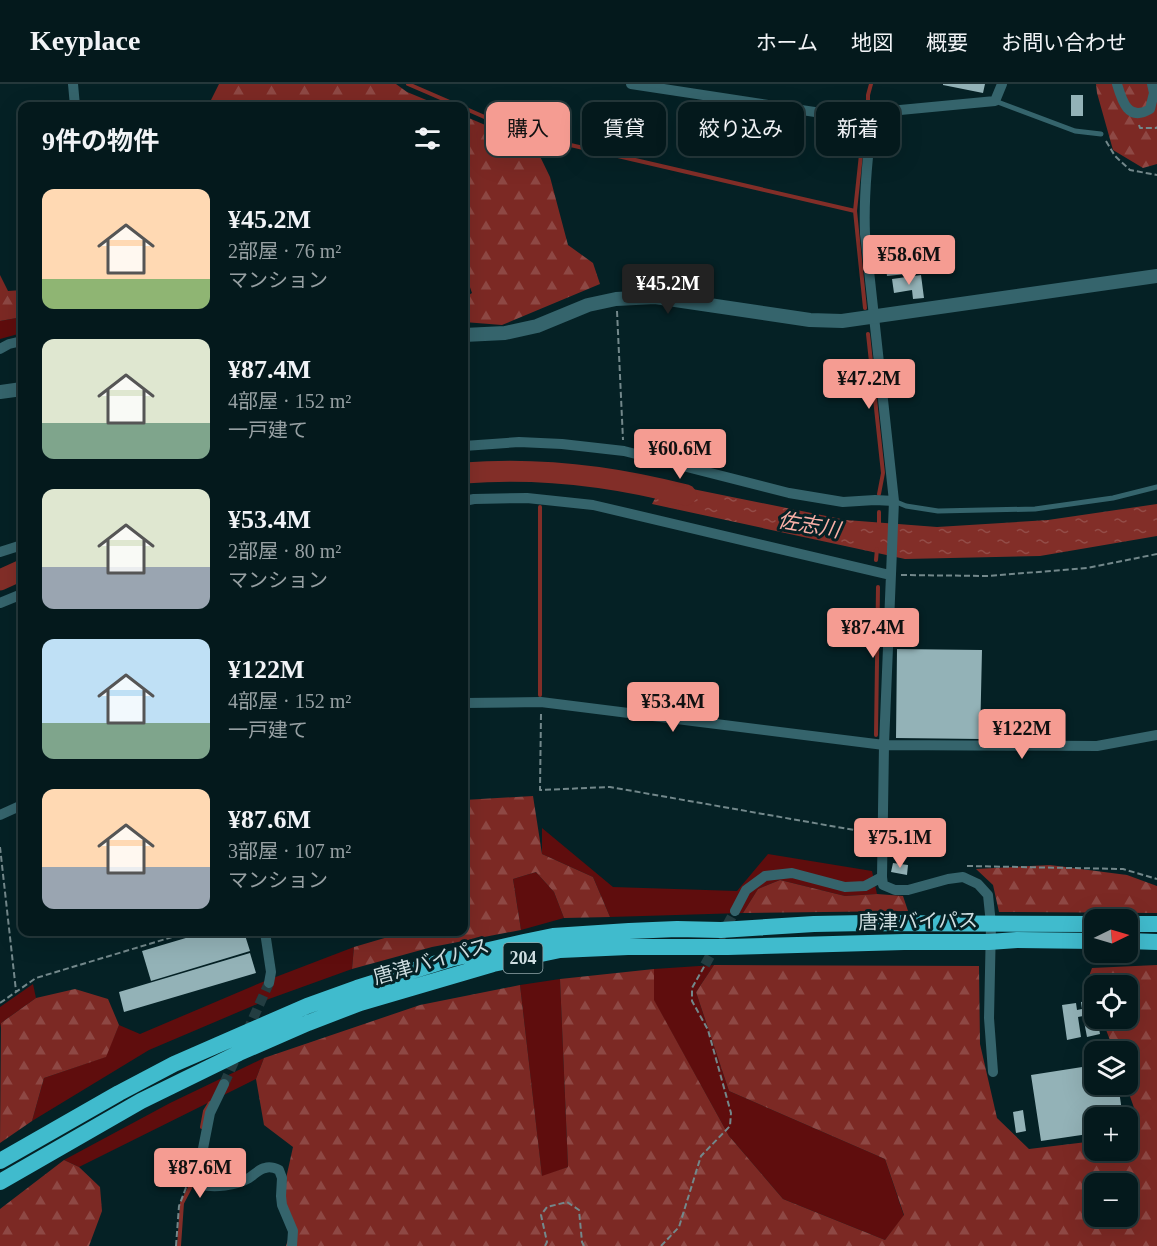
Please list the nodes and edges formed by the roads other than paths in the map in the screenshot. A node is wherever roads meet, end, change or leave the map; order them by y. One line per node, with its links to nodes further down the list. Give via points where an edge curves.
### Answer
1 (73, 84): 7 (street)
2 (631, 84): 9 (street)
3 (1002, 84): 6 (street)
4 (1117, 84): 5 (street, via 1124,106 1134,113 1150,109)
5 (1152, 84)
6 (995, 101): 8 (street); 10 (lane, via 1075,131)
7 (75, 102)
8 (900, 109)
9 (816, 112)
10 (1101, 134)
11 (868, 156): 13 (street, via 864,234)
12 (1157, 276): 13 (street)
13 (874, 318): 14 (street, via 810,320 655,297 616,299 588,305 537,326); 22 (street)
14 (468, 335)
15 (18, 342): 16 (street)
16 (0, 350)
17 (18, 390): 18 (street)
18 (0, 392)
19 (468, 446): 22 (street, via 519,442 624,451 789,494 843,502)
20 (1157, 487): 22 (lane, via 1113,498 1035,509 938,511)
21 (468, 500): 25 (street, via 527,498 593,505)
22 (894, 501): 25 (street)
23 (18, 546): 24 (street)
24 (0, 552)
25 (890, 575): 30 (street)
26 (18, 596): 27 (street)
27 (0, 603)
28 (468, 703): 30 (street, via 541,702)
29 (1157, 735): 30 (street, via 1097,746)
30 (884, 745): 33 (street)
31 (18, 807): 32 (street)
32 (0, 815)
33 (882, 877): 34 (street, via 865,886 845,887 792,873 765,876 746,890); 35 (street, via 883,885 895,890 963,877 978,884 988,895)
34 (735, 911)
35 (990, 924): 36 (highway, 唐津バイパス / 204); 42 (street); 47 (highway, 唐津バイパス / 204, via 813,924 629,931 553,936 450,959 307,1006 184,1060 119,1092)
36 (1084, 924)
37 (1138, 924): 38 (highway)
38 (1157, 924)
39 (266, 936): 44 (street)
40 (1084, 941): 42 (highway, 唐津バイパス / 204)
41 (1138, 941): 43 (highway)
42 (989, 942): 45 (street); 48 (highway, 唐津バイパス / 204, via 605,948 560,950 493,964 360,1003 249,1049 141,1101)
43 (1157, 942)
44 (269, 983)
45 (993, 1072)
46 (224, 1084): 49 (street, via 210,1113 200,1184 233,1184 265,1168 279,1170 282,1205 293,1231)
47 (0, 1161)
48 (0, 1182)
49 (292, 1246)

